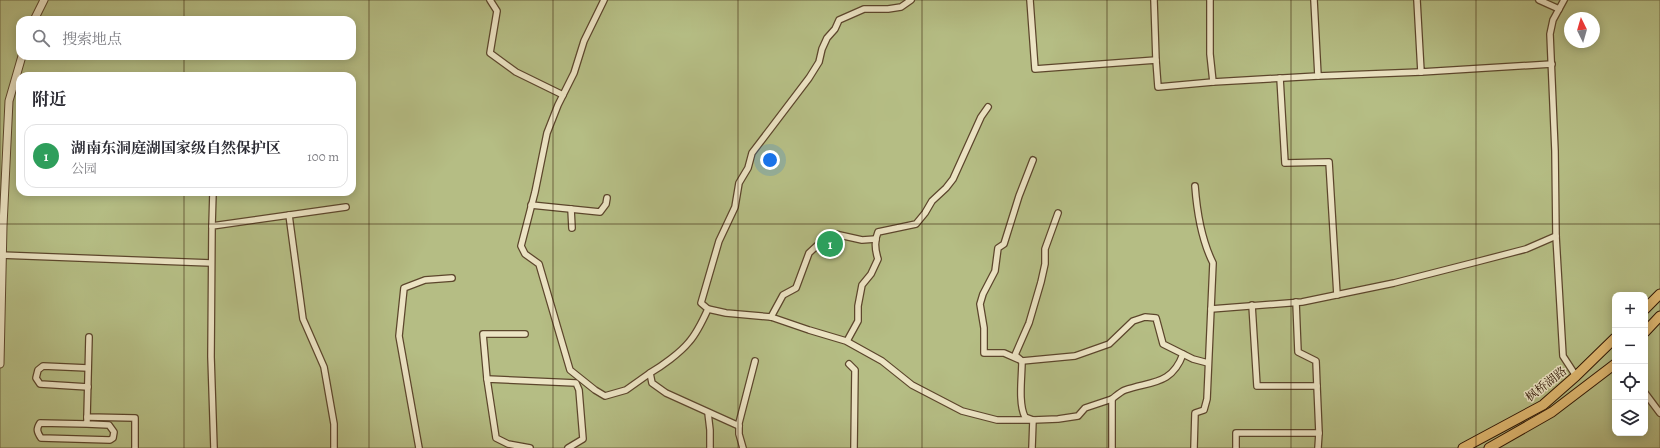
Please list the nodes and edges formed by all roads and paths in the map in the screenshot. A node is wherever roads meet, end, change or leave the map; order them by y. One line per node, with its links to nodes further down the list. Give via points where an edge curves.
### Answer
1 (44, 0): 13 (street)
2 (490, 0): 23 (street, via 497,11 490,53 516,72)
3 (604, 0): 23 (street, via 584,41 574,73)
4 (911, 0): 46 (street, via 901,7 864,9 849,15 839,20 827,38 819,62 752,153 748,168 739,183 735,207 719,241 701,303)
5 (1030, 0): 15 (street, via 1035,69)
6 (1154, 0): 15 (street)
7 (1210, 0): 22 (street)
8 (1314, 0): 19 (street)
9 (1417, 0): 18 (street)
10 (1539, 0): 12 (street)
11 (1564, 0): 12 (street)
12 (1559, 9): 16 (street, via 1550,34)
13 (36, 16)
14 (21, 60): 17 (street)
15 (1156, 60): 22 (street, via 1158,87)
16 (1552, 64): 18 (street); 36 (street)
17 (17, 72)
18 (1421, 72): 19 (street)
19 (1318, 76): 21 (street)
20 (16, 77): 38 (street, via 9,101)
21 (1280, 78): 22 (street); 42 (street, via 1285,164 1329,162)
22 (1213, 82)
23 (563, 95): 29 (street, via 547,134)
24 (988, 107): 37 (street, via 953,179 932,201 916,224 878,232)
25 (1033, 160): 57 (street, via 1004,244 998,248 995,272 980,304 984,328 984,354 1004,354)
26 (1195, 186): 47 (street, via 1199,221 1212,263)
27 (213, 196): 34 (street)
28 (607, 198): 31 (street, via 600,212)
29 (531, 205): 31 (street); 63 (street, via 521,246 525,254 539,264 570,370 605,396 626,390)
30 (346, 207): 33 (street)
31 (571, 209): 35 (street)
32 (1058, 213): 57 (street, via 1045,250 1041,282 1015,355)
33 (289, 215): 34 (street); 79 (street, via 303,319 324,366 334,424)
34 (212, 226): 39 (street)
35 (572, 228)
36 (1556, 236): 42 (street, via 1526,249); 64 (street, via 1563,356)
37 (876, 239): 48 (street, via 862,240 835,234 822,240 809,253 796,288 783,295); 53 (street, via 875,250 878,260 862,285 858,321)
38 (1, 255): 39 (street); 59 (street)
39 (212, 263): 78 (street, via 211,357)
40 (452, 278): 80 (street, via 425,280 404,288 400,336)
41 (1660, 294): 45 (main road)
42 (1337, 295): 43 (street)
43 (1296, 302): 44 (street); 66 (street, via 1298,352 1316,362)
44 (1252, 305): 47 (street); 66 (street, via 1257,386)
45 (1648, 306)
46 (708, 309): 48 (street); 63 (street, via 689,343)
47 (1211, 309): 58 (street)
48 (771, 316): 53 (street)
49 (1660, 316): 50 (main road)
50 (1648, 329)
51 (525, 334): 65 (street, via 482,334)
52 (89, 337): 62 (street)
53 (846, 341): 73 (street, via 882,361 912,385 962,411 997,420)
54 (1612, 341): 64 (main road, 枫桥湖路)
55 (1183, 354): 57 (street, via 1163,344 1156,318 1144,317 1133,321 1109,344 1091,351 1075,356); 58 (street); 69 (street, via 1171,374 1158,382 1124,390)
56 (755, 361): 75 (street)
57 (1022, 361): 73 (street, via 1022,413 1024,417)
58 (1208, 363): 88 (street, via 1208,399 1204,410 1195,413)
59 (0, 364)
60 (849, 364): 85 (street, via 855,370)
61 (1612, 366): 92 (main road, 枫桥湖路, via 1552,412)
62 (88, 368): 67 (street); 67 (street, via 43,366 38,370 36,378 40,384)
63 (650, 373): 70 (street, via 652,383 666,393)
64 (1576, 376): 91 (main road, 枫桥湖路, via 1543,405)
65 (487, 379): 81 (street, via 496,438 508,444); 82 (street, via 576,383 579,390 583,440)
66 (1317, 386): 76 (street)
67 (88, 387): 72 (street)
68 (1648, 397): 71 (street)
69 (1112, 398): 73 (street, via 1085,408 1078,416); 87 (street)
70 (708, 413): 75 (street); 83 (street)
71 (1660, 413)
72 (87, 417): 74 (street); 77 (street, via 135,418)
73 (1032, 420): 86 (street)
74 (87, 424): 74 (street, via 40,423 37,432 41,438 113,438 114,432 110,425)
75 (739, 426): 84 (street)
76 (1319, 433): 89 (street, via 1236,433); 90 (street)
77 (135, 448)
78 (214, 448)
79 (334, 448)
80 (419, 448)
81 (530, 448)
82 (568, 448)
83 (710, 448)
84 (743, 448)
85 (854, 448)
86 (1032, 448)
87 (1112, 448)
88 (1194, 448)
89 (1236, 448)
90 (1318, 448)
91 (1463, 448)
92 (1489, 448)

